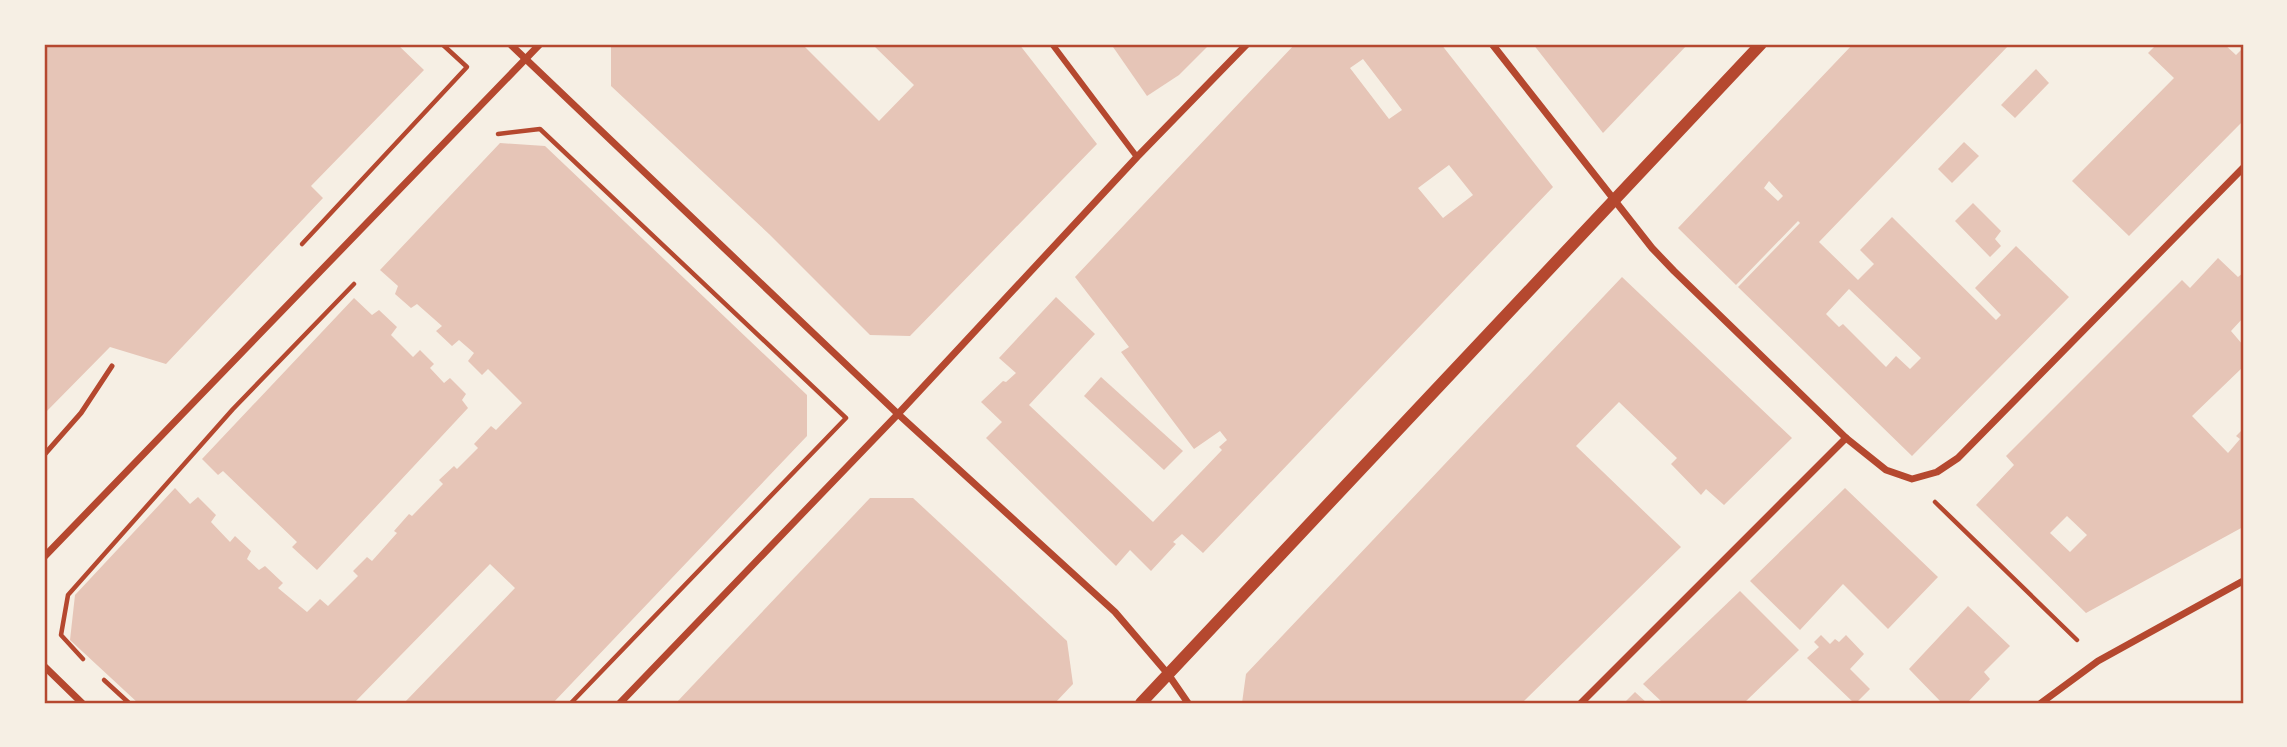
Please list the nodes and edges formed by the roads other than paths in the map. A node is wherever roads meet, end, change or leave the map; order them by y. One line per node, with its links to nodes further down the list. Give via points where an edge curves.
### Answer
1 (510, 44): 7 (street)
2 (540, 44): 7 (street)
3 (1052, 44): 8 (street)
4 (1247, 44): 8 (street)
5 (1492, 44): 10 (street)
6 (1761, 44): 10 (street)
7 (526, 59): 12 (street); 15 (street)
8 (1137, 157): 12 (street)
9 (2243, 168): 13 (street, via 1958,458 1937,472 1912,479 1886,470)
10 (1615, 199): 13 (street, via 1674,271); 18 (street)
11 (112, 366): 14 (lane, via 81,413)
12 (898, 414): 18 (street, via 1115,612); 20 (street)
13 (1846, 438): 23 (street)
14 (44, 455)
15 (45, 552)
16 (2243, 582): 24 (street, via 2098,661)
17 (44, 666): 19 (street)
18 (1168, 674): 21 (street); 22 (street)
19 (82, 703)
20 (620, 703)
21 (1141, 703)
22 (1188, 703)
23 (1581, 703)
24 (2041, 703)

